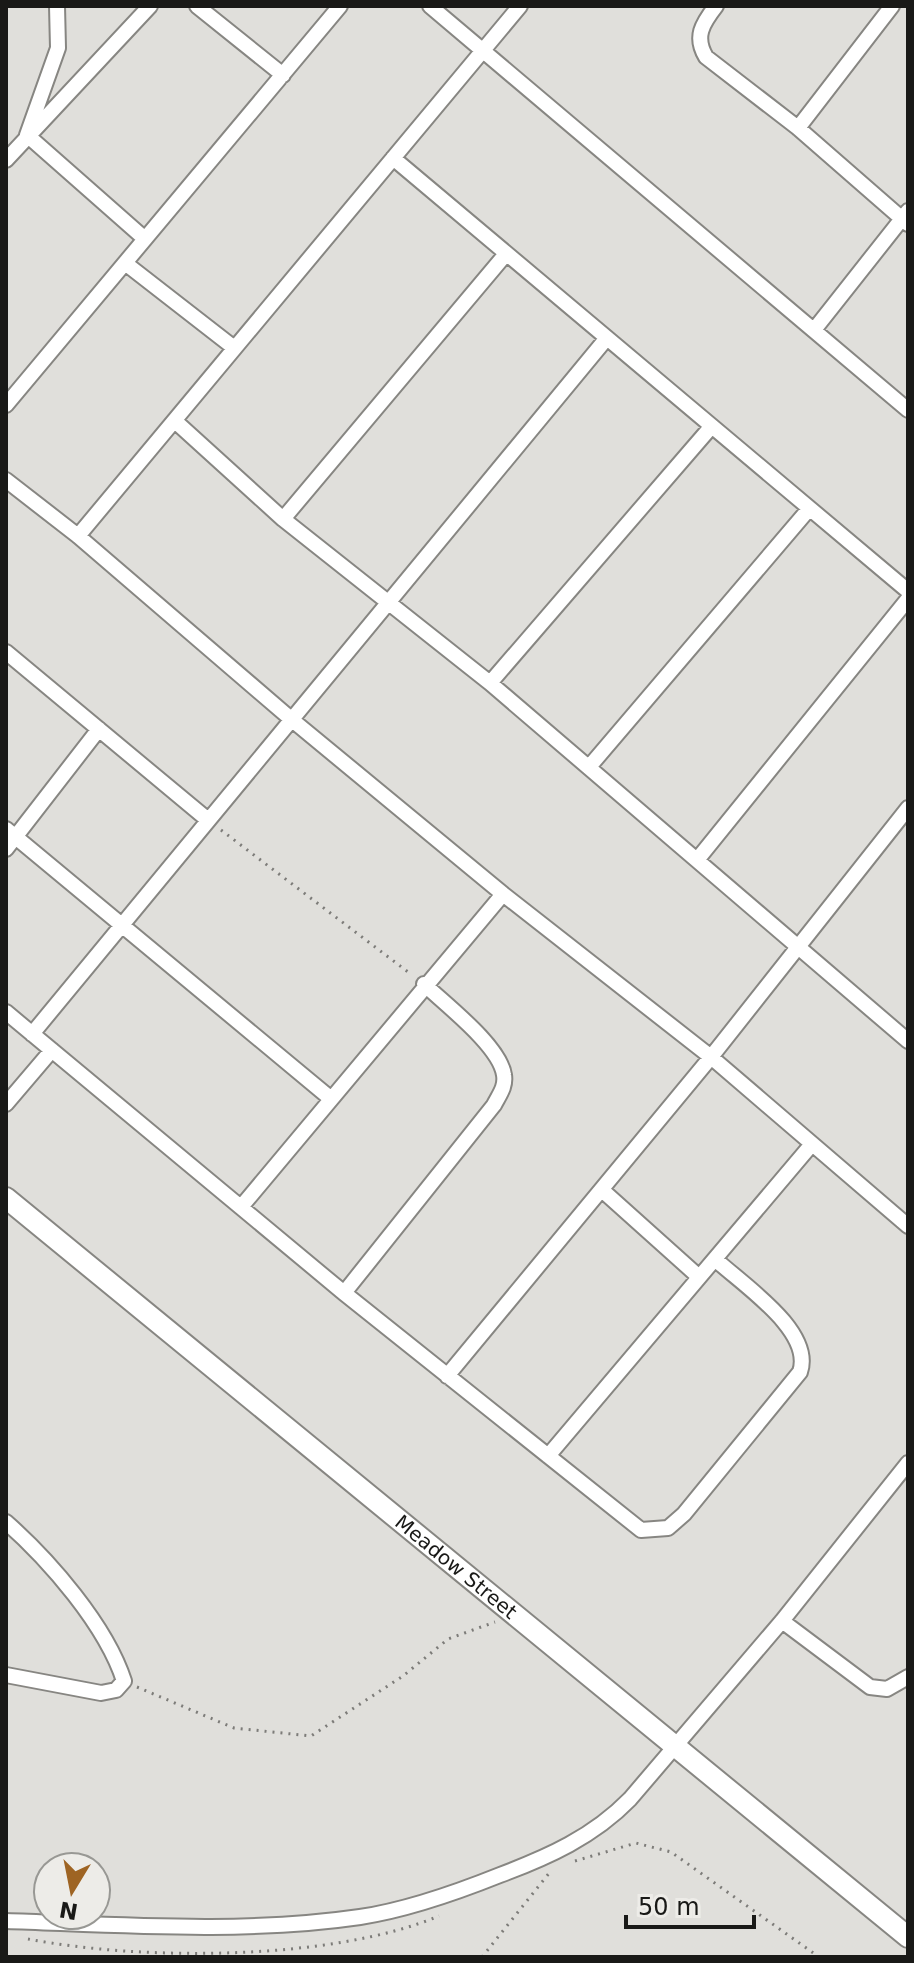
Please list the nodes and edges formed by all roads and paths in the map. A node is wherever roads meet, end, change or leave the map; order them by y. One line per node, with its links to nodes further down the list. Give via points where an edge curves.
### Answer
1 (57, 6): 12 (street, via 58,48)
2 (150, 6): 12 (street)
3 (197, 6): 10 (street)
4 (340, 6): 10 (street)
5 (430, 6): 9 (street)
6 (520, 6): 9 (street)
7 (716, 6): 11 (street, via 699,35 706,57)
8 (892, 6): 11 (street)
9 (482, 49): 13 (street); 19 (street)
10 (283, 75): 16 (street)
11 (798, 128): 15 (street)
12 (27, 135): 14 (street); 16 (street)
13 (393, 158): 17 (street); 21 (street)
14 (6, 160)
15 (906, 218): 19 (street)
16 (145, 239): 18 (street)
17 (505, 255): 20 (street); 28 (street)
18 (125, 263): 21 (street); 22 (street)
19 (814, 330): 23 (street)
20 (606, 339): 25 (street); 32 (street)
21 (233, 347): 24 (street)
22 (6, 405)
23 (908, 410)
24 (175, 421): 28 (street); 29 (street)
25 (711, 427): 27 (street); 34 (street)
26 (6, 480): 29 (street)
27 (809, 509): 30 (street); 37 (street)
28 (283, 519): 32 (street)
29 (78, 536): 35 (street)
30 (908, 591)
31 (908, 599): 41 (street)
32 (386, 601): 34 (street); 35 (street)
33 (6, 652): 36 (street)
34 (490, 683): 37 (street)
35 (291, 719): 39 (street); 42 (street)
36 (99, 729): 39 (street); 40 (street)
37 (589, 767): 41 (street)
38 (908, 808): 44 (street)
39 (208, 820): 43 (street); 45 (path)
40 (9, 838): 43 (street)
41 (697, 860): 44 (street)
42 (503, 894): 45 (street); 50 (street)
43 (120, 924): 47 (street); 51 (street)
44 (798, 947): 48 (street); 50 (street)
45 (424, 984): 51 (street); 60 (street, via 496,1056 504,1086)
46 (6, 1012): 47 (street)
47 (32, 1034): 49 (street)
48 (906, 1036)
49 (52, 1050): 52 (street); 55 (street)
50 (711, 1057): 53 (street); 54 (street)
51 (330, 1098): 55 (street)
52 (6, 1104)
53 (812, 1144): 57 (street); 58 (street)
54 (602, 1190): 59 (street); 61 (street)
55 (241, 1207): 60 (street)
56 (9, 1208): 65 (street, Meadow Street)
57 (908, 1226)
58 (715, 1259): 59 (street); 62 (street, via 796,1334 804,1362 700,1495 668,1528 641,1530)
59 (699, 1277): 62 (street)
60 (344, 1293): 61 (street)
61 (447, 1376): 62 (street)
62 (548, 1456)
63 (908, 1463): 66 (street)
64 (6, 1522): 69 (street, via 41,1554 113,1655)
65 (514, 1615): 69 (path, via 448,1639 403,1676 311,1736 234,1728); 70 (street, Meadow Street)
66 (782, 1621): 68 (street, via 870,1687 887,1689); 70 (street)
67 (6, 1675): 69 (street, via 101,1693 116,1690)
68 (908, 1677)
69 (124, 1681)
70 (676, 1747): 72 (street, via 608,1822 580,1840 533,1863 413,1905 303,1924); 73 (street, Meadow Street)
71 (554, 1867): 74 (path)
72 (6, 1921)
73 (908, 1937)
74 (482, 1957)

